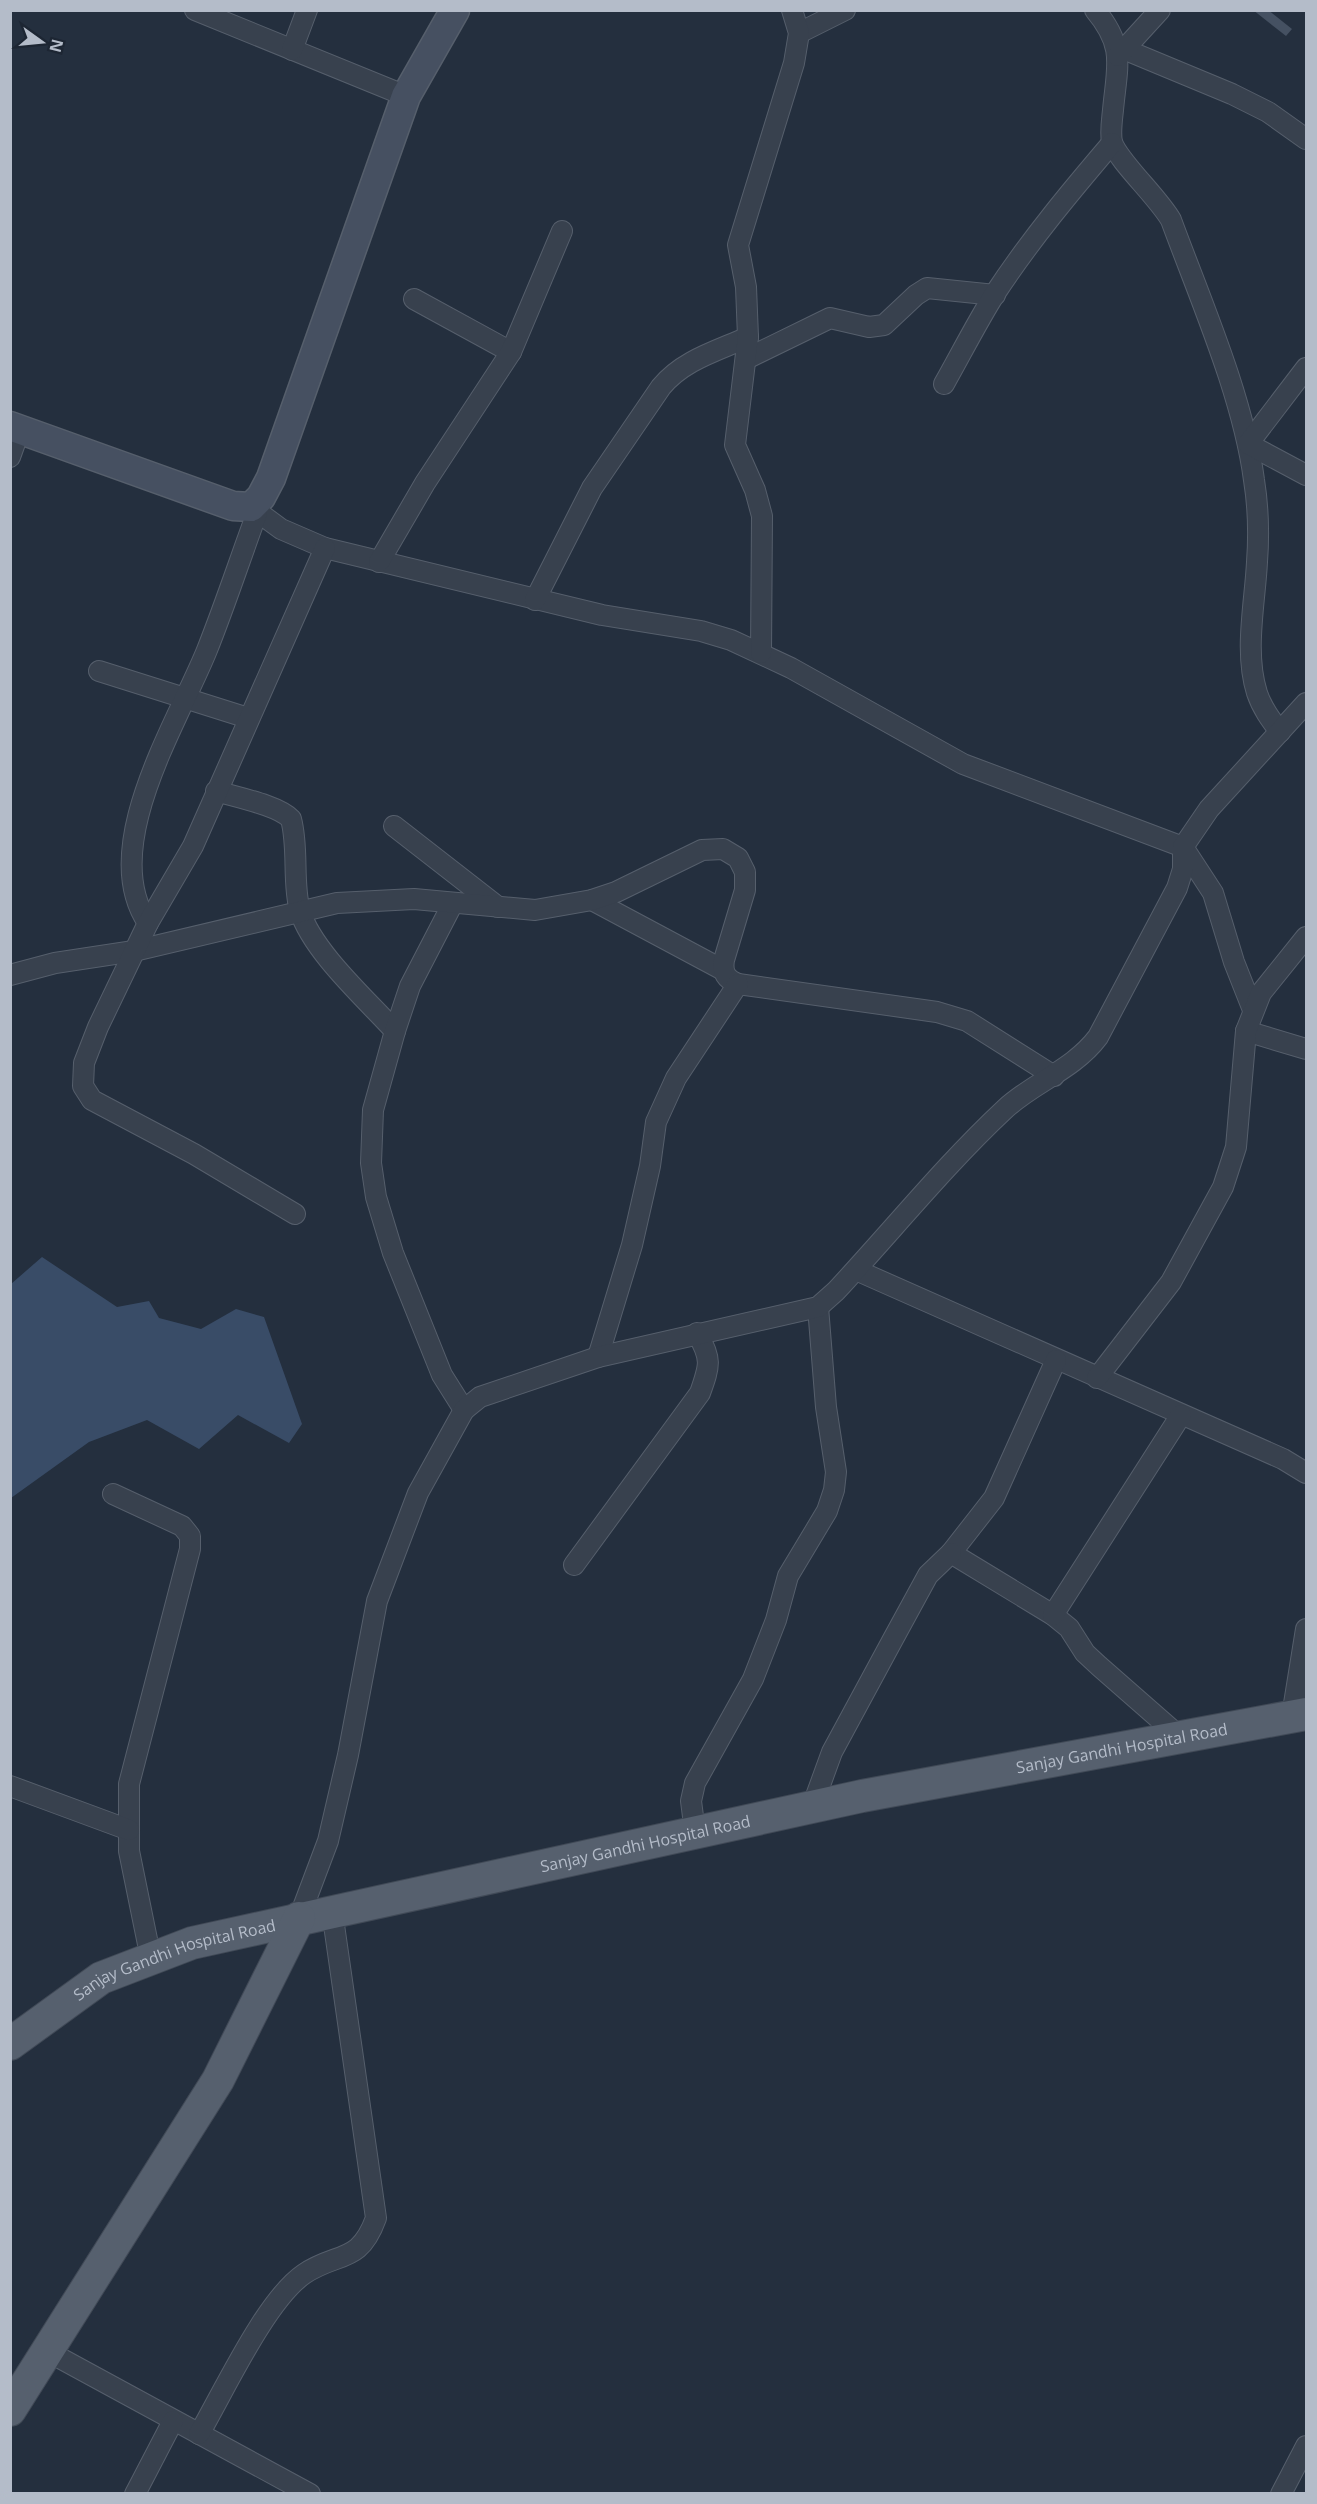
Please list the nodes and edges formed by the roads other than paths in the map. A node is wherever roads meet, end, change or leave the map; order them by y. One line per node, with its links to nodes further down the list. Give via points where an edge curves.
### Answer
1 (195, 10): 9 (street)
2 (308, 10): 9 (street)
3 (455, 10): 11 (main road)
4 (792, 10): 8 (street)
5 (845, 10): 8 (street)
6 (1095, 10): 10 (street, via 1109,26)
7 (1160, 10): 10 (street)
8 (799, 33): 17 (street, via 794,63 738,245 746,287)
9 (292, 50): 11 (street)
10 (1122, 53): 12 (street, via 1233,94 1268,112); 13 (street)
11 (406, 96): 26 (main road, via 271,478)
12 (1306, 139)
13 (1112, 143): 15 (street, via 1069,193); 23 (street, via 1171,220)
14 (562, 231): 18 (street)
15 (995, 295): 19 (street, via 927,288 884,326 869,327 830,318); 21 (street)
16 (414, 299): 18 (street)
17 (748, 337): 19 (street); 29 (street, via 688,363 661,387 592,488)
18 (511, 352): 28 (street, via 425,483)
19 (746, 359): 30 (street, via 735,445 762,516)
20 (1306, 368): 23 (street)
21 (944, 384)
22 (15, 428): 24 (street); 26 (main road, via 233,506)
23 (1248, 444): 25 (street); 35 (street, via 1255,481 1258,559 1252,635 1256,692)
24 (10, 457)
25 (1306, 475)
26 (254, 510): 27 (street, via 280,530); 32 (street, via 207,650)
27 (325, 548): 28 (street); 34 (street)
28 (379, 562): 29 (street)
29 (535, 600): 30 (street, via 701,631)
30 (761, 653): 38 (street, via 963,764)
31 (99, 671): 32 (street)
32 (185, 700): 34 (street); 43 (street, via 149,778 138,820 133,884 138,908)
33 (1306, 703): 35 (street)
34 (248, 718): 36 (street)
35 (1280, 732): 38 (street, via 1209,809)
36 (216, 792): 42 (street, via 286,813 291,819); 43 (street, via 193,846)
37 (394, 826): 41 (street)
38 (1183, 847): 49 (street, via 1213,893); 53 (street, via 1183,869 1177,888 1098,1037 1074,1063)
39 (592, 900): 41 (street, via 535,910); 46 (street); 46 (street, via 702,850 723,849 738,858 745,872 745,890)
40 (453, 903): 41 (street); 42 (street, via 382,899); 50 (street, via 410,986)
41 (498, 907)
42 (300, 911): 45 (street); 50 (street, via 321,950)
43 (148, 923): 45 (street)
44 (1306, 938): 49 (street, via 1261,993)
45 (134, 951): 47 (street, via 55,963); 54 (street, via 84,1063 82,1086 92,1100)
46 (723, 970): 48 (street, via 728,980)
47 (10, 975)
48 (738, 984): 53 (street, via 937,1012 967,1021); 58 (street, via 676,1078 656,1122 632,1245)
49 (1253, 1010): 51 (street)
50 (395, 1031): 61 (street, via 373,1110 371,1163 376,1197 393,1253 442,1375)
51 (1246, 1031): 52 (street); 60 (street, via 1236,1147 1223,1187 1171,1282)
52 (1306, 1049)
53 (1054, 1076): 55 (street, via 1007,1107)
54 (295, 1214)
55 (856, 1270): 56 (street); 59 (street)
56 (818, 1307): 57 (street); 74 (street, via 836,1472 834,1490 827,1511 788,1576 753,1678 695,1783 691,1802)
57 (697, 1333): 58 (street); 66 (street, via 709,1354 709,1369 700,1393)
58 (598, 1357): 61 (street, via 480,1397)
59 (1056, 1360): 60 (street); 65 (street, via 994,1498)
60 (1097, 1378): 62 (street)
61 (464, 1410): 76 (street, via 418,1493 377,1601 328,1841)
62 (1181, 1415): 63 (street, via 1283,1459); 67 (street)
63 (1306, 1473)
64 (113, 1494): 73 (street, via 182,1526 190,1536 190,1549 129,1784)
65 (951, 1553): 67 (street); 72 (street, via 928,1575 897,1631 832,1752)
66 (574, 1565)
67 (1053, 1615): 70 (street, via 1069,1628 1085,1653)
68 (1306, 1629): 69 (street)
69 (1299, 1715): 70 (main road, Sanjay Gandhi Hospital Road)
70 (1180, 1737): 72 (main road, Sanjay Gandhi Hospital Road)
71 (10, 1786): 73 (street)
72 (812, 1807): 74 (main road, Sanjay Gandhi Hospital Road)
73 (129, 1830): 77 (street, via 129,1851)
74 (695, 1832): 75 (main road, Sanjay Gandhi Hospital Road)
75 (332, 1911): 76 (main road, Sanjay Gandhi Hospital Road); 82 (street, via 376,2218 360,2248 305,2273 282,2294)
76 (298, 1918): 77 (main road, Sanjay Gandhi Hospital Road, via 192,1943); 79 (main road, via 218,2080)
77 (151, 1959): 78 (main road, Sanjay Gandhi Hospital Road, via 101,1978)
78 (10, 2044)
79 (47, 2351): 80 (main road); 81 (street)
80 (10, 2410)
81 (173, 2421): 82 (street); 84 (street)
82 (199, 2434): 85 (street)
83 (1306, 2446): 86 (street)
84 (135, 2493)
85 (310, 2493)
86 (1281, 2493)

